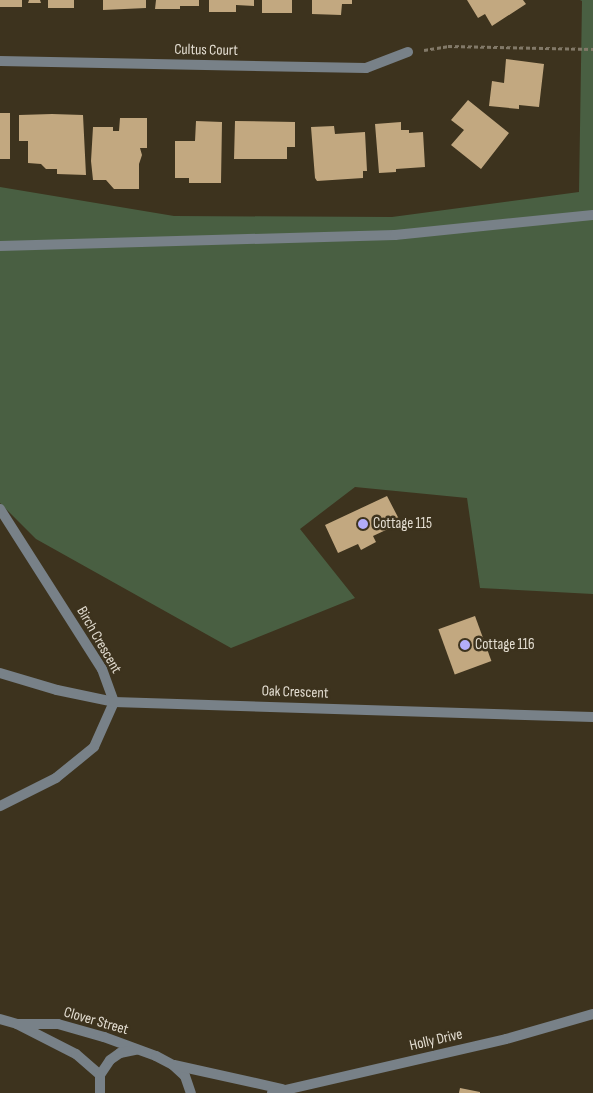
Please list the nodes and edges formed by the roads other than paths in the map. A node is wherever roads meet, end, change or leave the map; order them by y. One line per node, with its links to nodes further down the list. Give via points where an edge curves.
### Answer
1 (408, 52): 2 (street, Cultus Court, via 366,68)
2 (0, 61)
3 (593, 215): 4 (street, via 395,235)
4 (0, 246)
5 (0, 509): 7 (street, Birch Crescent, via 102,669)
6 (0, 673): 7 (street, Oak Crescent)
7 (114, 702): 8 (street, Oak Crescent); 9 (street, via 94,747 56,778)
8 (593, 717)
9 (0, 806)
10 (593, 1014): 16 (street, Holly Drive, via 506,1039)
11 (0, 1019): 12 (street, Clover Street)
12 (17, 1024): 13 (street, Clover Street, via 58,1024 104,1036); 15 (street, Clover Street, via 76,1054)
13 (137, 1050): 14 (street, Clover Street); 15 (street, via 120,1053)
14 (173, 1065): 16 (street, Holly Drive); 18 (street, via 185,1076)
15 (100, 1074): 17 (street)
16 (285, 1089): 19 (street, Holly Drive)
17 (100, 1093)
18 (191, 1093)
19 (272, 1093)

